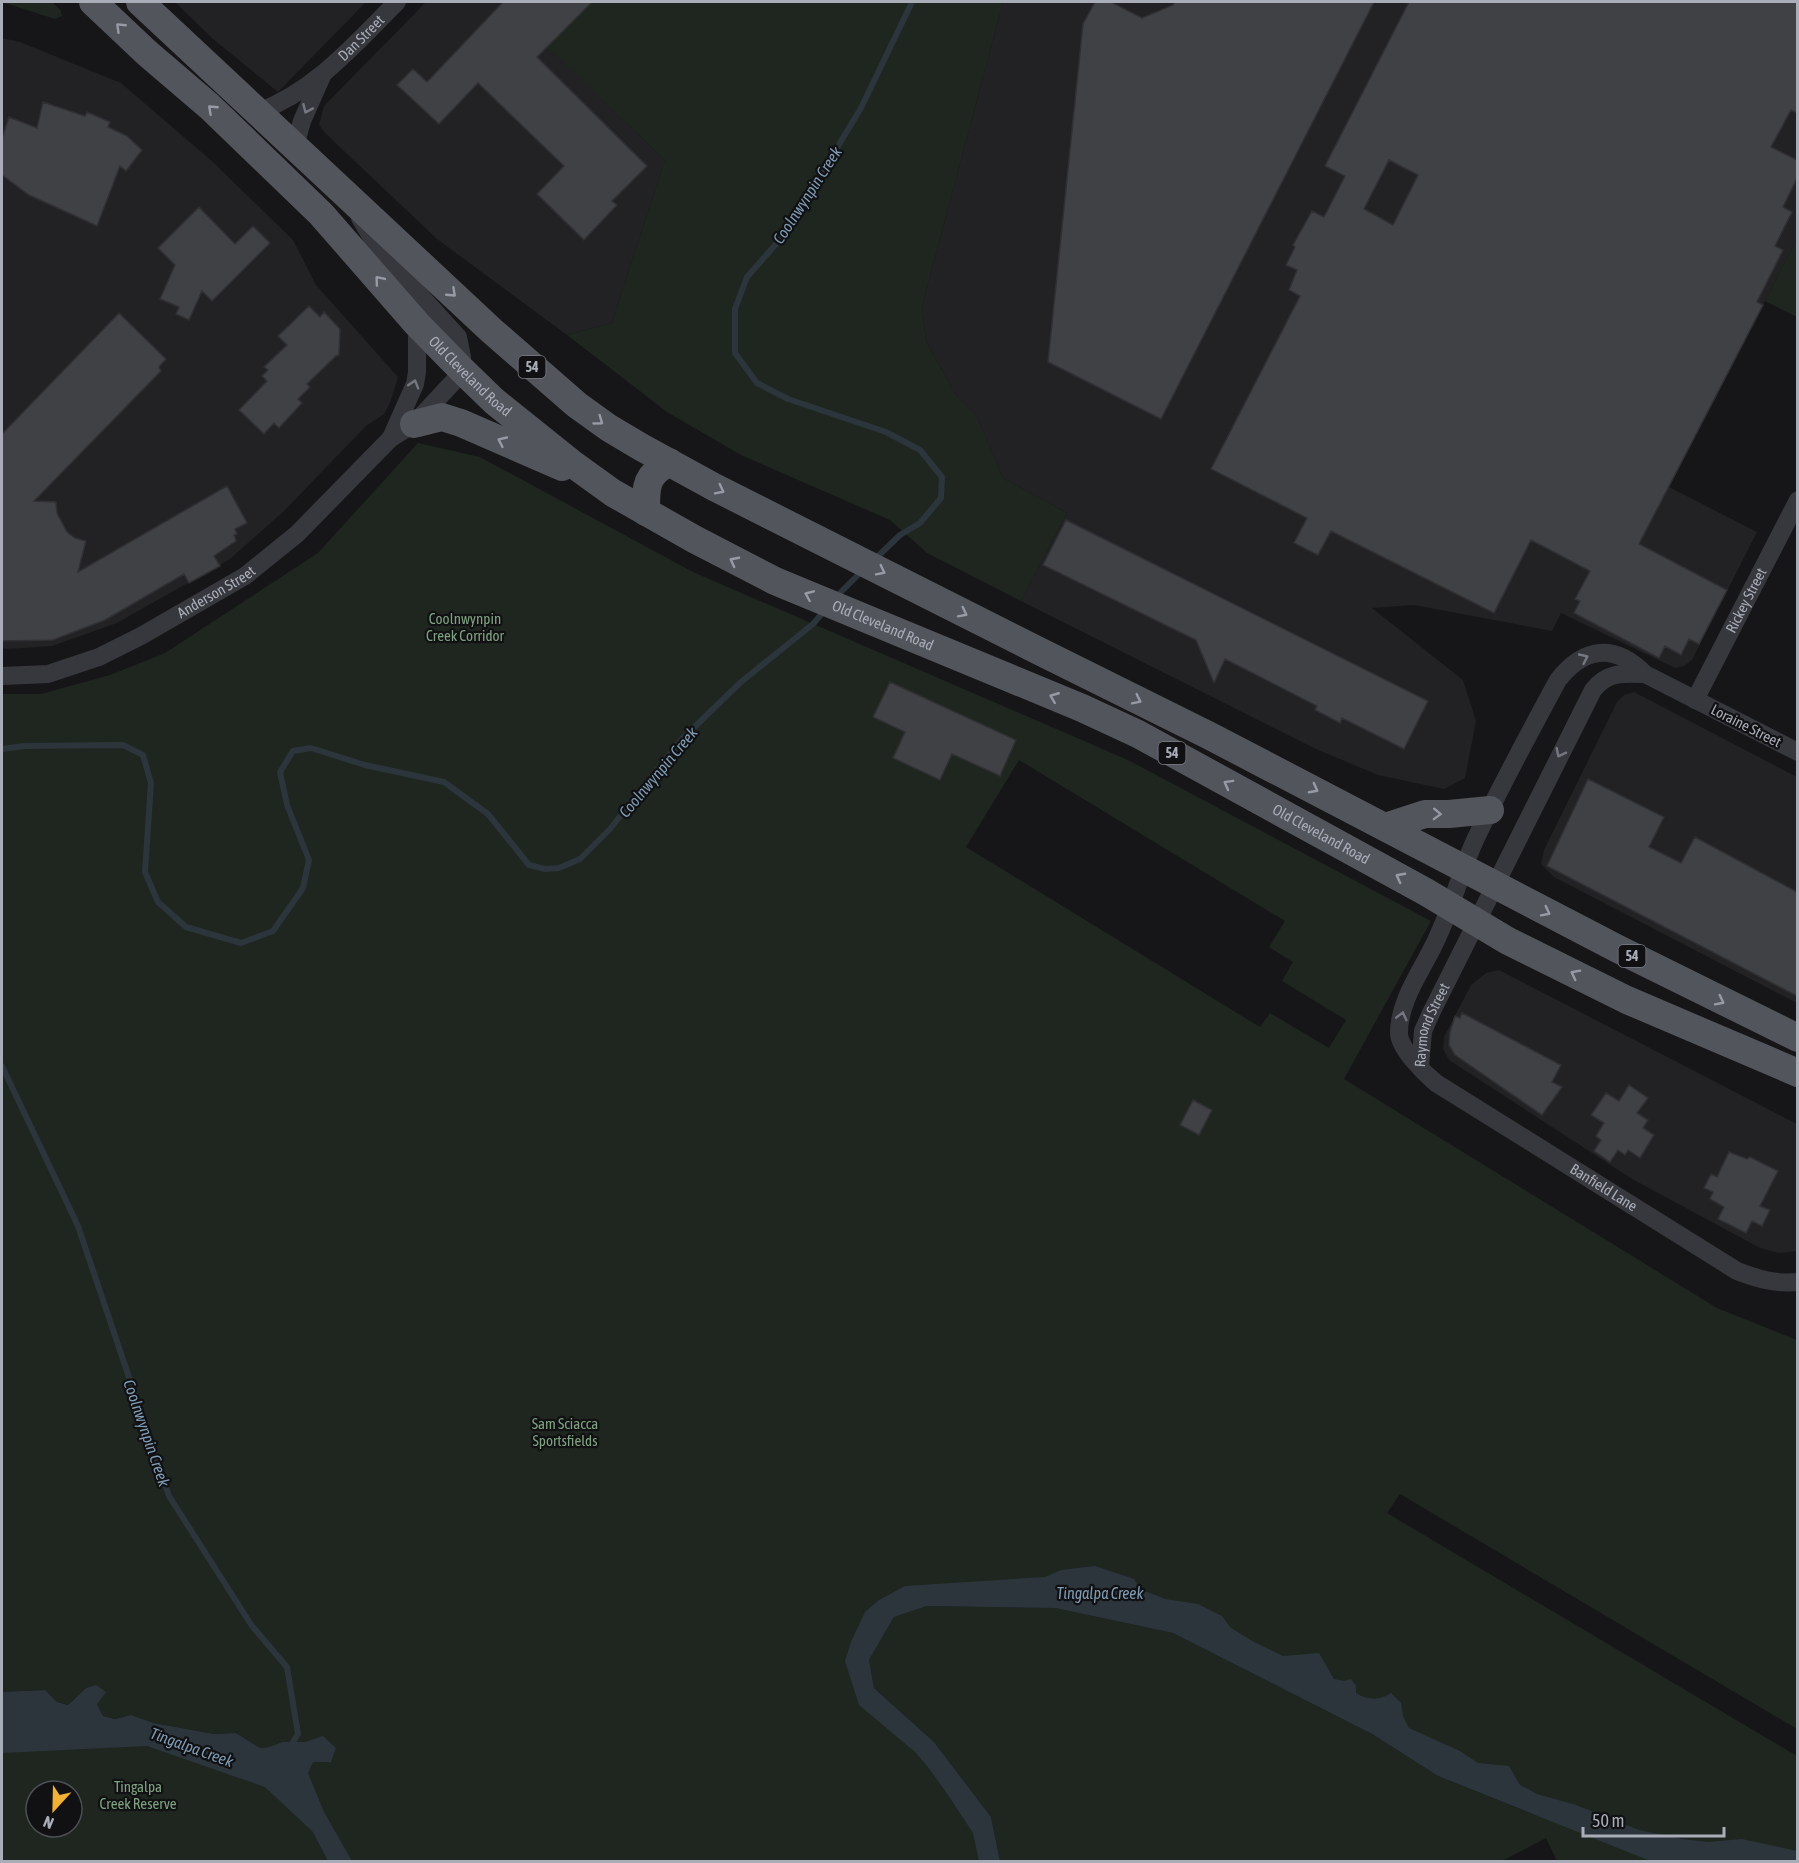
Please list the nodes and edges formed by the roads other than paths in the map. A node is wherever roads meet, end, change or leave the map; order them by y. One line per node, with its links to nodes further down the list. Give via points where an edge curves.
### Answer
1 (93, 2): 8 (main road, Old Cleveland Road / 54, one-way to 1, via 321,214)
2 (140, 2): 5 (main road, 54)
3 (397, 2): 4 (street, Dan Street)
4 (323, 75): 5 (street, Dan Street, via 283,102); 6 (street, Dan Street, one-way to 6)
5 (258, 112): 6 (main road, 54)
6 (295, 146): 7 (main road, 54)
7 (345, 194): 9 (street, via 379,250 458,337); 11 (main road, 54, one-way to 11, via 561,391 609,428)
8 (417, 324): 9 (main road, Old Cleveland Road / 54); 10 (street, one-way to 8, via 417,372)
9 (461, 369): 10 (street, Anderson Street, via 449,388); 12 (main road, Old Cleveland Road / 54, via 494,401)
10 (403, 431): 12 (main road, one-way to 10, via 442,417); 16 (street, Anderson Street, via 305,526 245,576 99,657 48,674)
11 (669, 462): 14 (main road, via 649,479); 20 (main road, 54, one-way to 20)
12 (594, 480): 14 (main road, Old Cleveland Road / 54)
13 (1797, 500): 17 (street, Rickey Street)
14 (645, 512): 23 (main road, Old Cleveland Road / 54, one-way to 14, via 1138,735 775,581)
15 (1645, 674): 17 (street, Raymond Street); 19 (street, Raymond Street, one-way to 15, via 1558,680 1575,662 1599,652 1619,655); 22 (street, Raymond Street, one-way to 22, via 1617,673 1600,681 1593,690)
16 (2, 676)
17 (1695, 700): 18 (street, Loraine Street)
18 (1797, 752)
19 (1490, 810): 20 (main road, one-way to 19, via 1425,814); 21 (street, Raymond Street)
20 (1385, 827): 21 (main road, 54)
21 (1464, 869): 22 (main road, 54); 23 (street, Raymond Street)
22 (1494, 885): 24 (street, Raymond Street); 25 (main road, 54, one-way to 25)
23 (1450, 907): 24 (main road, Old Cleveland Road / 54); 26 (street, Raymond Street, one-way to 23, via 1402,1045 1400,1023 1407,998)
24 (1476, 923): 26 (street, Raymond Street, via 1423,1031); 27 (main road, Old Cleveland Road / 54, one-way to 24, via 1612,993)
25 (1797, 1040)
26 (1420, 1067): 28 (street, Banfield Lane, via 1436,1083 1737,1271 1780,1284)
27 (1797, 1073)
28 (1797, 1282)

